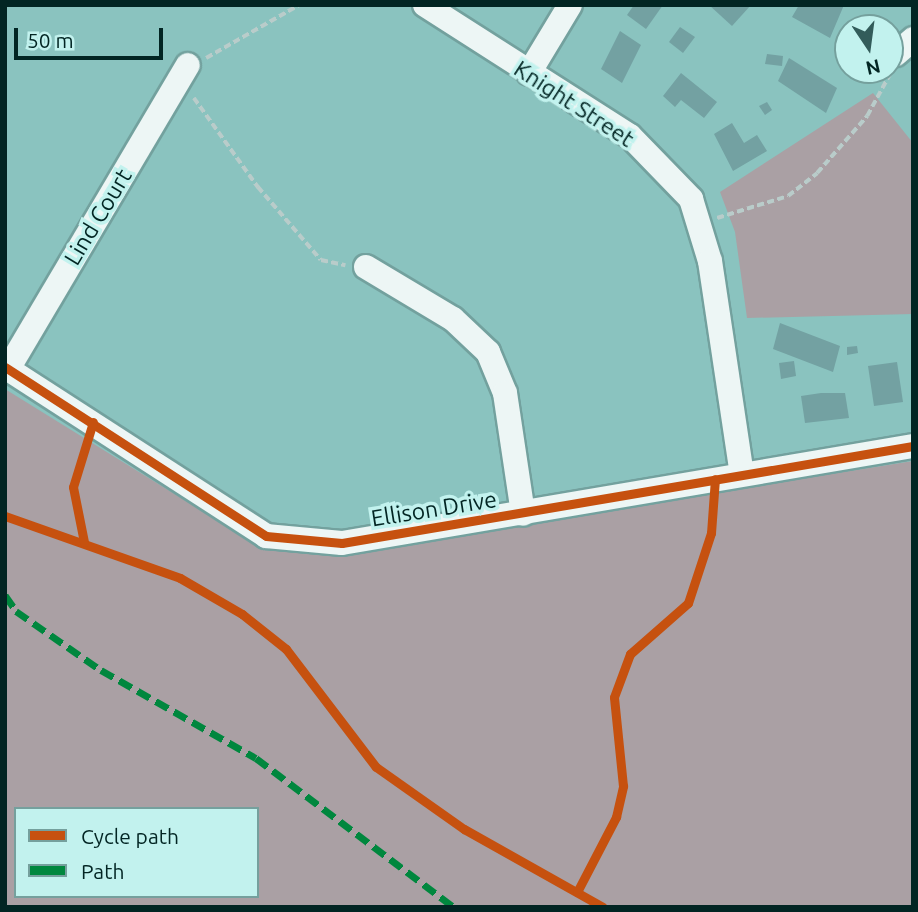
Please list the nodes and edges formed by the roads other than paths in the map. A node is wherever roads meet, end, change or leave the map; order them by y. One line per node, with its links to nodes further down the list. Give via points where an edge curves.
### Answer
1 (425, 5): 3 (street, Knight Street)
2 (570, 5): 3 (street)
3 (529, 73): 8 (street, Knight Street, via 630,136 691,199 702,223)
4 (183, 74): 6 (street, Lind Court)
5 (366, 267): 9 (street, via 453,319 488,352 505,393)
6 (6, 368): 9 (street, Ellison Drive, via 266,536 342,543)
7 (913, 446): 8 (street, Ellison Drive)
8 (742, 474): 9 (street, Ellison Drive)
9 (523, 514)

